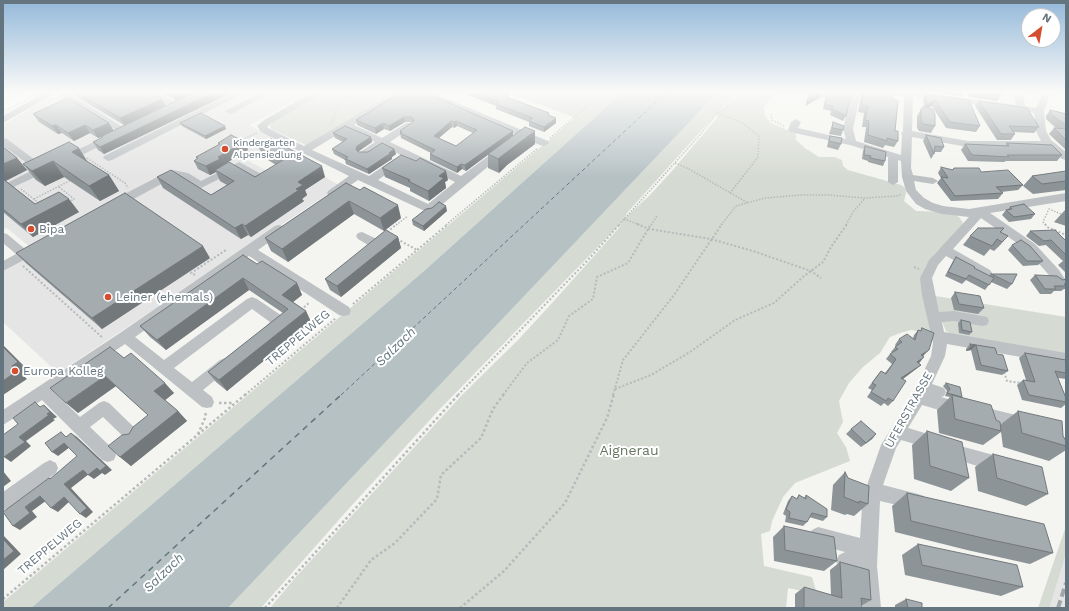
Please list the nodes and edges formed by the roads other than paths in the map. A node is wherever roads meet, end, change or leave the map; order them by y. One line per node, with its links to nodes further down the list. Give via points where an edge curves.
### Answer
1 (111, 121): 28 (street, via 127,129)
2 (184, 121): 25 (street)
3 (274, 121): 20 (street, via 265,126)
4 (354, 121): 9 (street)
5 (492, 121): 13 (street)
6 (848, 121): 18 (street, via 848,133)
7 (906, 121): 14 (street)
8 (1039, 121): 19 (street, via 1041,131)
9 (347, 125): 16 (street); 20 (street)
10 (409, 125): 16 (street)
11 (896, 125): 14 (street)
12 (796, 128): 18 (street)
13 (524, 134): 17 (street); 34 (street)
14 (905, 136): 19 (street, via 968,144); 26 (street)
15 (3, 142): 28 (street)
16 (382, 142): 21 (street); 22 (street)
17 (544, 143)
18 (852, 143): 23 (street)
19 (1050, 144): 24 (street)
20 (304, 150): 30 (street)
21 (364, 154)
22 (408, 154): 33 (street); 34 (street)
23 (893, 156): 26 (street); 36 (street)
24 (1066, 157)
25 (108, 158)
26 (905, 159): 31 (street)
27 (162, 166): 29 (street)
28 (42, 170): 38 (street)
29 (173, 172): 37 (street, via 184,175); 42 (street)
30 (357, 176): 33 (street); 41 (street)
31 (907, 177): 35 (street); 43 (street, via 916,198)
32 (265, 180): 37 (street, via 239,165)
33 (370, 180): 34 (street, via 429,209)
34 (462, 180)
35 (933, 181)
36 (893, 182)
37 (201, 186): 39 (street)
38 (3, 189)
39 (213, 193)
40 (1066, 197): 44 (street)
41 (320, 201)
42 (104, 211)
43 (950, 212): 44 (street); 46 (street, via 962,217)
44 (980, 212): 46 (street, UFERSTRASSE); 56 (street, via 1026,243)
45 (288, 223): 50 (street)
46 (966, 228): 51 (street, UFERSTRASSE)
47 (362, 236): 52 (street, via 377,244)
48 (3, 237): 53 (street)
49 (46, 243): 53 (street)
50 (249, 250): 57 (street, via 321,290); 61 (street)
51 (945, 250): 55 (street); 58 (street, UFERSTRASSE, via 933,263 926,278)
52 (360, 257)
53 (19, 258): 54 (street)
54 (3, 267)
55 (986, 273)
56 (1060, 275)
57 (344, 311)
58 (934, 318): 59 (street, via 954,316); 62 (street, UFERSTRASSE)
59 (982, 321)
60 (262, 336): 65 (street, via 280,322 252,302)
61 (125, 337): 65 (street); 66 (street)
62 (939, 337): 64 (street); 69 (street, UFERSTRASSE, via 938,356)
63 (239, 354): 67 (street)
64 (1066, 359)
65 (163, 368): 67 (street)
66 (43, 391): 72 (street); 74 (street)
67 (192, 391): 70 (street)
68 (939, 392): 69 (street)
69 (921, 393): 71 (street); 76 (street, UFERSTRASSE)
70 (207, 402)
71 (982, 414): 73 (street); 75 (street)
72 (3, 418)
73 (1035, 426)
74 (79, 427): 77 (street, via 104,408); 78 (street)
75 (985, 429)
76 (897, 432): 80 (street, via 945,446 955,459); 81 (street, UFERSTRASSE)
77 (134, 437)
78 (108, 455)
79 (50, 468): 82 (street)
80 (1017, 470)
81 (867, 493): 83 (street); 86 (street, UFERSTRASSE)
82 (3, 502)
83 (933, 506)
84 (816, 536): 86 (street)
85 (846, 556): 86 (street)
86 (868, 557): 87 (street, UFERSTRASSE)
87 (872, 608)

